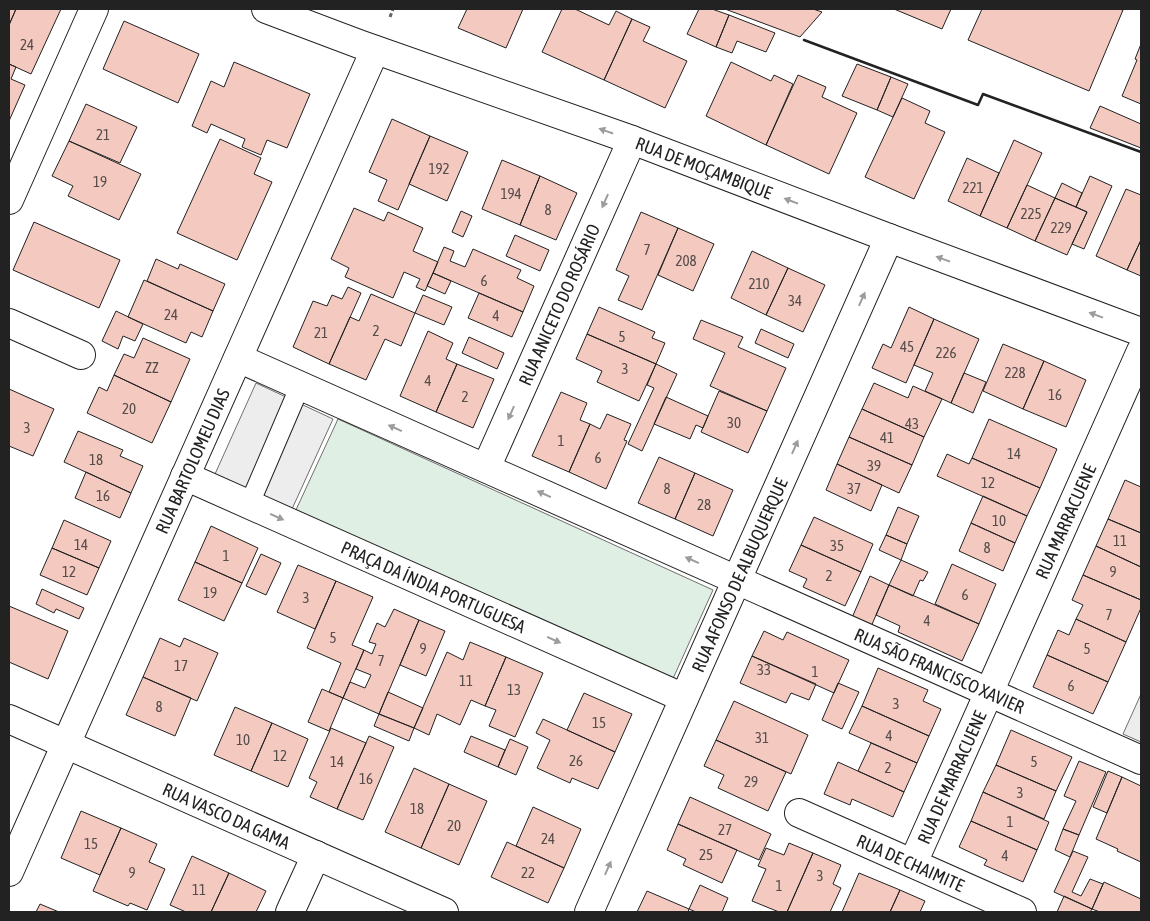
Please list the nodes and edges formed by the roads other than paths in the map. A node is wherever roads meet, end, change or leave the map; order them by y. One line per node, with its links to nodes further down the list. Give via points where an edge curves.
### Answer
1 (94, 9): 5 (street)
2 (266, 9): 3 (street, RUA DE MOÇAMBIQUE)
3 (375, 50): 4 (street, RUA DE MOÇAMBIQUE, one-way to 3); 11 (street, RUA BARTOLOMEU DIAS)
4 (632, 140): 6 (street, RUA DE MOÇAMBIQUE, one-way to 4); 13 (street, RUA ANICETO DO ROSÁRIO, one-way to 13)
5 (9, 200)
6 (888, 238): 8 (street, RUA DE MOÇAMBIQUE, one-way to 6); 16 (street, RUA AFONSO DE ALBUQUERQUE, one-way to 6)
7 (9, 323): 10 (street)
8 (1141, 332)
9 (1141, 351): 17 (street, RUA MARRACUENE)
10 (81, 355)
11 (238, 358): 12 (street); 14 (street, RUA BARTOLOMEU DIAS)
12 (300, 386): 13 (street, one-way to 12); 15 (lane)
13 (486, 468): 16 (street, one-way to 13)
14 (185, 476): 15 (street, PRAÇA DA ÍNDIA PORTUGUESA); 20 (street, RUA BARTOLOMEU DIAS)
15 (249, 504): 18 (street, PRAÇA DA ÍNDIA PORTUGUESA, one-way to 18)
16 (737, 580): 17 (street, RUA SÃO FRANCISCO XAVIER); 18 (street, RUA AFONSO DE ALBUQUERQUE)
17 (989, 692): 21 (street, RUA SÃO FRANCISCO XAVIER); 24 (street, RUA DE MARRACUENE)
18 (684, 698): 28 (street, RUA AFONSO DE ALBUQUERQUE, one-way to 18)
19 (9, 719): 20 (street, RUA VASCO DA GAMA)
20 (66, 744): 23 (street, RUA VASCO DA GAMA); 25 (street, RUA BARTOLOMEU DIAS)
21 (1139, 753)
22 (799, 813): 24 (street, RUA DE CHAIMITE)
23 (316, 855): 26 (street); 27 (street, RUA VASCO DA GAMA)
24 (913, 863): 29 (street, RUA DE CHAIMITE)
25 (9, 872)
26 (290, 912)
27 (444, 912)
28 (588, 912)
29 (1022, 912)

